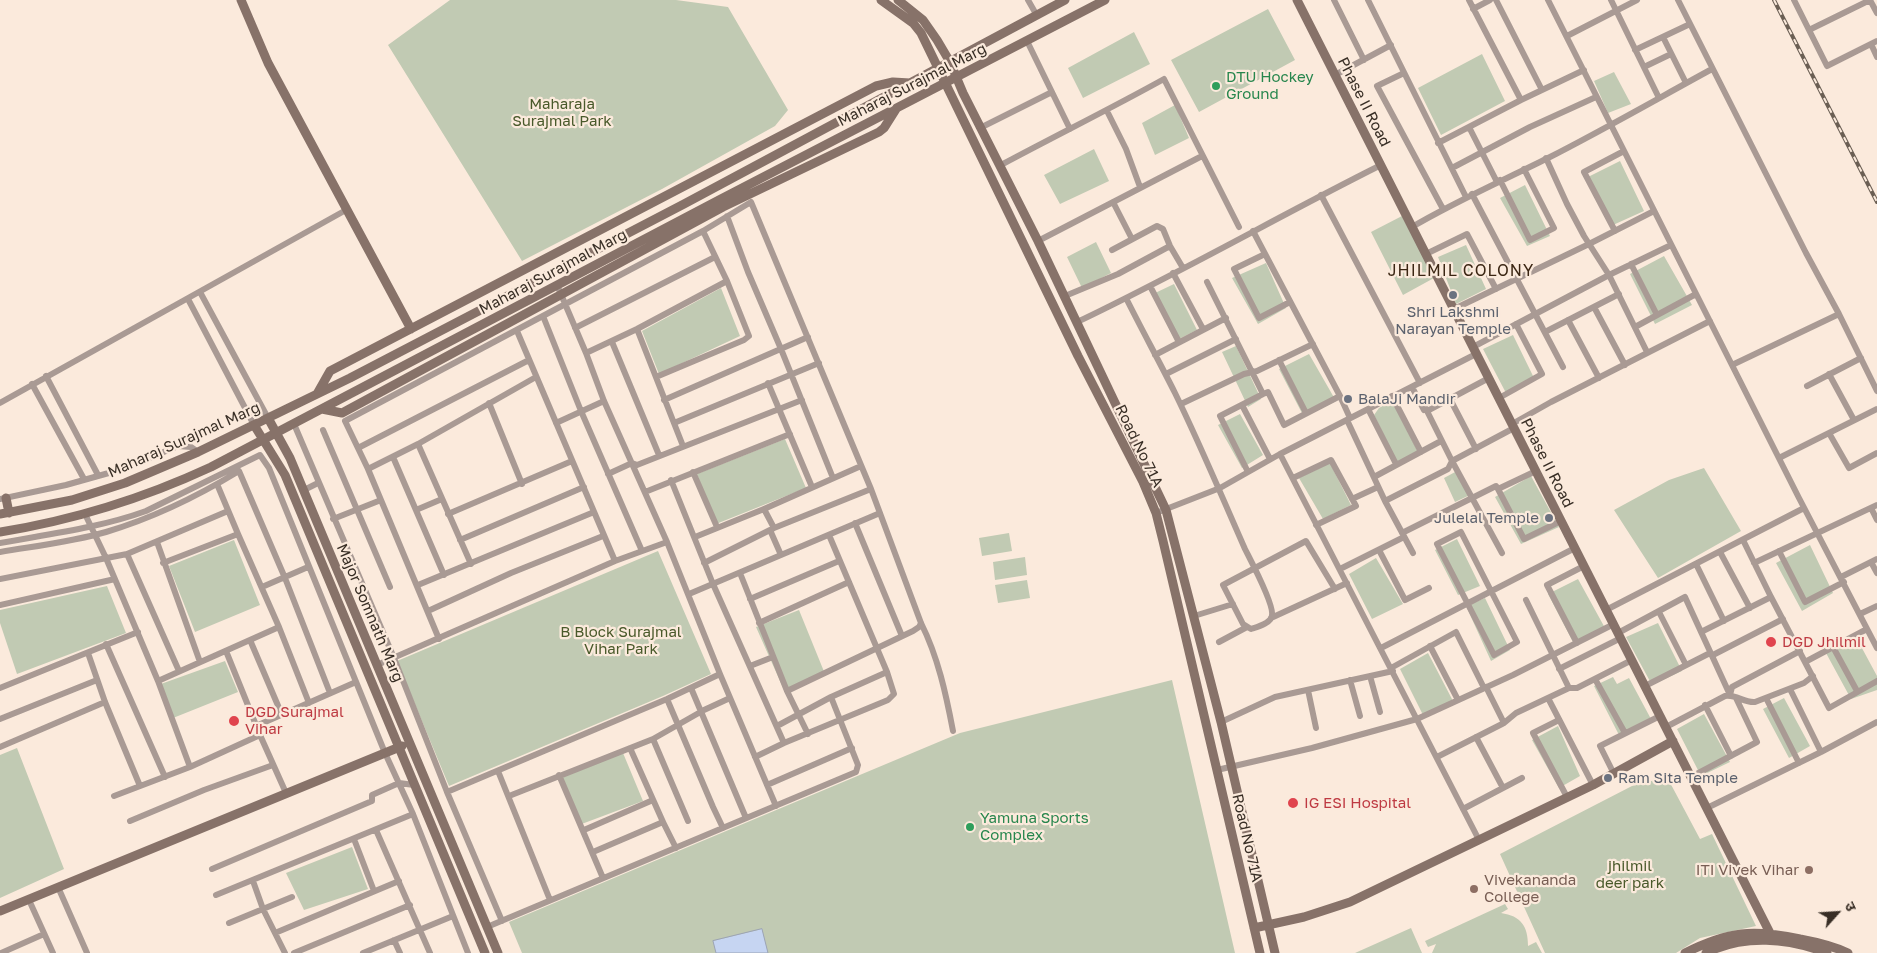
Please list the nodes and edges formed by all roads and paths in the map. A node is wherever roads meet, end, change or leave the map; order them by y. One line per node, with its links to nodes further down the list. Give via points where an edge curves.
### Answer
1 (241, 0): 71 (street, via 268,62)
2 (881, 0): 36 (street, Road No 71A, via 913,23)
3 (898, 0): 34 (street, Road No 71A, via 923,20)
4 (1028, 0): 22 (street)
5 (1065, 0): 22 (street, Maharaj Surajmal Marg)
6 (1105, 0): 27 (street, Maharaj Surajmal Marg)
7 (1297, 0): 40 (street, Phase II Road)
8 (1334, 0): 33 (street)
9 (1368, 0): 29 (street)
10 (1469, 0): 19 (street)
11 (1490, 0): 19 (street)
12 (1496, 0): 45 (street)
13 (1548, 0): 25 (street)
14 (1611, 0): 20 (street)
15 (1637, 0): 20 (street)
16 (1678, 0): 23 (street)
17 (1794, 0): 24 (street)
18 (1870, 0): 21 (street); 24 (street)
19 (1474, 8): 49 (street)
20 (1616, 10): 25 (street); 30 (street)
21 (1877, 13)
22 (1036, 14): 34 (street, Maharaj Surajmal Marg)
23 (1690, 24): 26 (street); 37 (street)
24 (1809, 30): 28 (street, via 1827,66)
25 (1567, 36): 38 (street)
26 (1663, 37): 30 (street); 31 (street)
27 (1027, 41): 41 (street, Maharaj Surajmal Marg); 46 (street)
28 (1874, 42): 32 (street)
29 (1391, 45): 33 (street); 39 (street)
30 (1635, 50): 35 (street)
31 (1671, 54): 35 (street); 43 (street)
32 (1877, 57)
33 (1364, 60): 40 (street)
34 (950, 62): 36 (street, Maharaj Surajmal Marg); 41 (street, Road No 71A)
35 (1644, 67): 48 (street)
36 (938, 69): 42 (street, Maharaj Surajmal Marg); 44 (street, Road No 71A)
37 (1712, 69): 43 (street); 111 (street)
38 (1584, 70): 45 (street); 47 (street)
39 (1404, 72): 55 (street); 70 (street, via 1377,86)
40 (1335, 75): 61 (street, Phase II Road)
41 (956, 78): 44 (street, Maharaj Surajmal Marg); 52 (street, Road No 71A)
42 (911, 83): 87 (street, Maharaj Surajmal Marg, via 893,82 876,86); 91 (street, Maharaj Surajmal Marg)
43 (1686, 83): 48 (street)
44 (945, 84): 69 (street, Maharaj Surajmal Marg, via 896,109 880,132); 247 (street, Road No 71A, via 1078,356 1144,482)
45 (1542, 90): 49 (street)
46 (1052, 92): 52 (street); 54 (street)
47 (1596, 97): 51 (street); 57 (street)
48 (1659, 98): 51 (street)
49 (1521, 100): 53 (street)
50 (1107, 111): 54 (street); 58 (street, via 1164,79); 65 (street)
51 (1610, 125): 56 (street); 59 (street)
52 (982, 127): 60 (street, Road No 71A)
53 (1469, 127): 55 (street); 57 (street)
54 (1070, 128): 60 (street)
55 (1438, 143): 62 (street)
56 (1624, 151): 72 (street); 77 (street, via 1584,172)
57 (1481, 152): 62 (street); 64 (street)
58 (1202, 156): 65 (street); 73 (street)
59 (1546, 158): 63 (street); 80 (street)
60 (1001, 165): 79 (street, Road No 71A)
61 (1381, 165): 66 (street); 74 (street, Phase II Road)
62 (1452, 168): 67 (street)
63 (1524, 169): 64 (street); 64 (street, via 1554,228 1530,240)
64 (1498, 181): 67 (street)
65 (1140, 187): 68 (street)
66 (1321, 194): 76 (street); 153 (street)
67 (1469, 196): 70 (street); 93 (street)
68 (1113, 202): 78 (street); 79 (street)
69 (723, 208): 75 (street); 96 (street, Maharaj Surajmal Marg); 100 (street); 126 (street, via 751,202); 131 (street)
70 (1443, 209): 74 (street)
71 (346, 210): 99 (street); 123 (street)
72 (1654, 211): 77 (street); 81 (street)
73 (1240, 227)
74 (1412, 227): 85 (street, Phase II Road)
75 (703, 230): 86 (street); 107 (street)
76 (1253, 231): 84 (street); 89 (street)
77 (1614, 231): 80 (street)
78 (1132, 239): 82 (street, via 1160,226); 83 (street)
79 (1038, 241): 103 (street, Road No 71A)
80 (1589, 244): 92 (street); 93 (street)
81 (1671, 245): 88 (street); 102 (street)
82 (1170, 246): 89 (street); 103 (street, via 1118,274)
83 (1112, 250)
84 (1266, 254): 106 (street); 106 (street, via 1234,269 1259,318)
85 (1426, 254): 98 (street, via 1467,234); 109 (street, Phase II Road)
86 (715, 257): 94 (street); 120 (street)
87 (541, 262): 91 (street); 123 (street, Maharaj Surajmal Marg)
88 (1632, 264): 92 (street); 112 (street)
89 (1183, 268): 90 (street)
90 (1173, 273): 97 (street); 122 (street)
91 (547, 275): 158 (street, Maharaj Surajmal Marg)
92 (1609, 275): 101 (street); 110 (street)
93 (1517, 280): 98 (street); 110 (street)
94 (727, 281): 121 (street); 149 (street, via 749,336)
95 (1207, 282): 114 (street)
96 (557, 285): 100 (street); 171 (street, Maharaj Surajmal Marg)
97 (1150, 286): 104 (street); 129 (street)
98 (1496, 289): 109 (street)
99 (200, 292): 105 (street); 178 (street, Major Somnath Marg)
100 (561, 294): 107 (street); 171 (street, via 342,413)
101 (1619, 294): 108 (street); 119 (street)
102 (1696, 294): 112 (street); 116 (street)
103 (1065, 296): 117 (street, Road No 71A)
104 (1126, 298): 117 (street); 135 (street)
105 (188, 299): 147 (street); 184 (street, Major Somnath Marg)
106 (1290, 302): 130 (street)
107 (565, 304): 113 (street); 120 (street)
108 (1594, 307): 115 (street); 140 (street)
109 (1454, 309): 132 (street, Phase II Road)
110 (1536, 314): 118 (street); 125 (street)
111 (1840, 314): 136 (street); 141 (street)
112 (1657, 315): 119 (street)
113 (543, 316): 124 (street); 175 (street)
114 (1226, 318): 122 (street); 127 (street)
115 (1568, 320): 125 (street); 151 (street)
116 (1710, 321): 133 (street); 141 (street)
117 (1077, 322): 241 (street, Road No 71A)
118 (1516, 324): 132 (street); 162 (street, via 1542,374)
119 (1635, 327): 133 (street)
120 (575, 328): 134 (street)
121 (637, 329): 128 (street); 149 (street)
122 (1203, 329): 129 (street)
123 (411, 330): 158 (street, Maharaj Surajmal Marg, via 330,371)
124 (517, 331): 137 (street); 194 (street, via 345,421)
125 (1545, 332): 142 (street)
126 (808, 337): 131 (street); 139 (street)
127 (1236, 339): 143 (street); 145 (street)
128 (612, 342): 134 (street); 200 (street)
129 (1178, 342): 135 (street)
130 (1313, 344): 138 (street); 160 (street)
131 (781, 349): 144 (street); 164 (street)
132 (1474, 350): 150 (street, Phase II Road); 153 (street)
133 (1647, 352): 140 (street)
134 (586, 353): 166 (street)
135 (1155, 355): 145 (street)
136 (1861, 358): 146 (street); 157 (street)
137 (529, 360): 148 (street); 194 (street)
138 (1279, 360): 143 (street); 177 (street)
139 (819, 363): 144 (street); 208 (street)
140 (1625, 365): 151 (street)
141 (1732, 366): 202 (street)
142 (1563, 367)
143 (1252, 372): 159 (street); 169 (street)
144 (791, 374): 152 (street); 165 (street)
145 (1166, 374): 169 (street)
146 (1829, 374): 155 (street); 180 (street)
147 (46, 376): 154 (street); 214 (street)
148 (536, 377): 168 (street); 181 (street)
149 (656, 377): 164 (street)
150 (1489, 378): 162 (street, Phase II Road); 163 (street)
151 (1599, 378): 185 (street)
152 (768, 383): 172 (street); 182 (street)
153 (1420, 383): 156 (street)
154 (32, 384): 167 (street); 218 (street)
155 (1807, 386)
156 (1412, 387): 161 (street); 176 (street)
157 (1877, 391)
158 (317, 394): 178 (street, Maharaj Surajmal Marg)
159 (1263, 394): 170 (street); 177 (street, via 1268,392 1284,425)
160 (1340, 396): 177 (street); 179 (street)
161 (1392, 396): 173 (street); 197 (street)
162 (1499, 398): 185 (street, Phase II Road)
163 (1450, 399): 176 (street); 195 (street)
164 (664, 400): 182 (street)
165 (802, 400): 172 (street); 216 (street)
166 (604, 401): 175 (street); 206 (street)
167 (0, 403)
168 (489, 403): 192 (street); 222 (street)
169 (1181, 404): 227 (street)
170 (1242, 405): 203 (street); 212 (street, via 1220,416)
171 (322, 409): 183 (street, Maharaj Surajmal Marg)
172 (779, 409): 189 (street); 193 (street)
173 (1368, 409): 179 (street); 207 (street)
174 (1877, 409): 180 (street)
175 (581, 411): 181 (street); 213 (street)
176 (1427, 411): 191 (street)
177 (1306, 413)
178 (268, 418): 184 (street, Maharaj Surajmal Marg); 188 (street, Major Somnath Marg)
179 (1348, 419): 198 (street); 215 (street)
180 (1854, 420): 187 (street)
181 (556, 423): 204 (street)
182 (674, 423): 193 (street)
183 (294, 424): 188 (street, Maharaj Surajmal Marg); 220 (street)
184 (254, 425): 190 (street, Major Somnath Marg); 196 (street, Maharaj Surajmal Marg)
185 (1513, 426): 195 (street); 210 (street, Phase II Road)
186 (323, 430): 243 (street)
187 (1830, 433): 199 (street, via 1849,468); 202 (street)
188 (275, 434): 190 (street, Maharaj Surajmal Marg); 229 (street, Major Somnath Marg)
189 (790, 434): 211 (street); 223 (street)
190 (262, 440): 248 (street, Maharaj Surajmal Marg, via 177,483); 420 (street, Major Somnath Marg, via 285,475)
191 (1441, 441): 197 (street); 205 (street)
192 (418, 444): 201 (street); 233 (street)
193 (683, 446): 200 (street)
194 (358, 448): 209 (street)
195 (1476, 449): 205 (street)
196 (198, 452): 214 (street, via 191,447 178,446 123,469); 246 (street, Maharaj Surajmal Marg, via 116,486 72,500)
197 (1421, 452): 207 (street)
198 (1280, 454): 203 (street); 217 (street)
199 (1877, 454)
200 (659, 455): 206 (street, via 637,465)
201 (393, 457): 209 (street); 240 (street)
202 (1779, 458): 238 (street)
203 (1270, 459): 212 (street)
204 (572, 461): 222 (street); 224 (street)
205 (1452, 461): 231 (street); 236 (street, via 1448,469)
206 (632, 463): 213 (street); 230 (street)
207 (1396, 464): 215 (street)
208 (861, 466): 216 (street); 226 (street)
209 (368, 469): 235 (street)
210 (1536, 471): 228 (street); 252 (street, Phase II Road)
211 (694, 472): 219 (street); 256 (street)
212 (1248, 472): 227 (street)
213 (608, 474): 273 (street)
214 (98, 475): 218 (street)
215 (1374, 477): 225 (street)
216 (834, 478): 223 (street)
217 (1293, 478): 234 (street, via 1331,460); 254 (street)
218 (84, 479): 232 (street)
219 (671, 480): 230 (street); 265 (street)
220 (318, 483): 229 (street); 250 (street)
221 (218, 484): 242 (street); 260 (street, via 195,497); 297 (street, via 239,471)
222 (522, 484): 249 (street)
223 (812, 486): 239 (street)
224 (584, 487): 244 (street); 266 (street)
225 (1378, 487): 234 (street); 236 (street)
226 (870, 488): 245 (street); 257 (street)
227 (1220, 488): 241 (street); 292 (street)
228 (1498, 489): 231 (street, via 1496,486); 252 (street, via 1524,540)
229 (304, 490): 356 (street, Major Somnath Marg)
230 (645, 492): 269 (street)
231 (1472, 497): 263 (street); 278 (street)
232 (3, 498): 246 (street)
233 (442, 499): 240 (street); 249 (street)
234 (1352, 499): 254 (street, via 1356,506)
235 (382, 500): 243 (street); 304 (street)
236 (1385, 501): 263 (street)
237 (1874, 507): 251 (street); 259 (street)
238 (1804, 508): 259 (street); 267 (street)
239 (764, 509): 256 (street); 257 (street)
240 (416, 510): 296 (street)
241 (1166, 510): 247 (street); 323 (street, Road No 71A)
242 (228, 511): 261 (street); 268 (street)
243 (356, 511): 250 (street); 306 (street)
244 (594, 512): 264 (street); 288 (street)
245 (880, 512): 253 (street); 328 (street)
246 (4, 513)
247 (1156, 513): 432 (street, Road No 71A)
248 (85, 514): 255 (street); 258 (street, Maharaj Surajmal Marg)
249 (448, 514): 266 (street)
250 (333, 519): 352 (street)
251 (1877, 520)
252 (1561, 521): 271 (street, Phase II Road)
253 (855, 523): 262 (street); 335 (street)
254 (1316, 525): 293 (street)
255 (92, 527): 260 (street); 270 (street); 291 (street, via 146,511 260,455 269,468)
256 (717, 527): 265 (street)
257 (772, 529): 280 (street); 285 (street)
258 (0, 532)
259 (1817, 532): 274 (street); 300 (street)
260 (95, 534): 275 (street); 281 (street)
261 (238, 534): 286 (street); 305 (street)
262 (829, 535): 280 (street); 284 (street)
263 (1403, 535): 272 (street); 277 (street)
264 (604, 536): 283 (street); 320 (street)
265 (695, 537): 285 (street)
266 (460, 540): 288 (street)
267 (1743, 540): 276 (street); 287 (street)
268 (157, 542): 279 (street); 286 (street)
269 (667, 542): 273 (street); 310 (street)
270 (0, 543)
271 (1575, 548): 290 (street, Phase II Road); 309 (street)
272 (1379, 550): 293 (street); 308 (street, via 1405,600)
273 (642, 551): 283 (street)
274 (1779, 551): 287 (street); 300 (street, via 1805,602)
275 (0, 552)
276 (1720, 552): 289 (street); 318 (street)
277 (1413, 553)
278 (1502, 553)
279 (127, 554): 281 (street); 361 (street)
280 (781, 555): 294 (street)
281 (106, 558): 298 (street); 299 (street)
282 (1874, 560): 295 (street); 300 (street)
283 (615, 561): 336 (street)
284 (839, 561): 301 (street); 312 (street)
285 (704, 562): 303 (street)
286 (164, 563): 354 (street)
287 (1754, 563): 311 (street)
288 (471, 564): 296 (street)
289 (1696, 564): 319 (street); 326 (street)
290 (1584, 566): 319 (street, Phase II Road); 339 (street, via 1547,585)
291 (308, 567): 297 (street); 371 (street)
292 (1254, 568): 307 (street, via 1306,541); 315 (street, via 1223,585); 324 (street, via 1273,614)
293 (1340, 569): 302 (street)
294 (740, 572): 303 (street); 312 (street)
295 (1877, 573)
296 (444, 575): 304 (street)
297 (285, 578): 305 (street); 381 (street)
298 (0, 579)
299 (114, 579): 316 (street); 332 (street)
300 (1843, 580): 322 (street)
301 (849, 582): 327 (street); 345 (street)
302 (1347, 583): 307 (street); 343 (street)
303 (713, 584): 310 (street); 358 (street)
304 (418, 585): 320 (street)
305 (262, 587): 329 (street)
306 (390, 587)
307 (1335, 588): 324 (street)
308 (1429, 588)
309 (1490, 590): 314 (street); 314 (street, via 1517,642 1494,655); 314 (street, via 1461,532 1436,544)
310 (689, 594): 363 (street)
311 (1771, 597): 318 (street); 325 (street)
312 (750, 599): 327 (street)
313 (1526, 600): 350 (street)
314 (1467, 603): 343 (street)
315 (1233, 604): 323 (street); 330 (street)
316 (0, 605)
317 (1877, 606): 322 (street)
318 (1750, 608): 326 (street)
319 (1606, 610): 333 (street, Phase II Road)
320 (428, 611): 336 (street)
321 (1659, 612): 333 (street); 334 (street, via 1686,598); 357 (street)
322 (1860, 614): 331 (street)
323 (1194, 616): 402 (street, Road No 71A)
324 (1271, 618): 330 (street, via 1258,627)
325 (1783, 619): 347 (street); 349 (street, via 1713,655)
326 (1724, 621): 334 (street)
327 (759, 623): 351 (street)
328 (921, 623): 335 (street); 410 (street, via 932,645)
329 (279, 627): 337 (street); 390 (street)
330 (1247, 628): 338 (street)
331 (1867, 628): 342 (street); 344 (street)
332 (138, 632): 340 (street); 369 (street)
333 (1617, 632): 339 (street); 353 (street, Phase II Road); 360 (street)
334 (1701, 632): 349 (street)
335 (902, 636): 345 (street)
336 (439, 638): 352 (street)
337 (250, 640): 346 (street); 395 (street)
338 (1219, 642)
339 (1577, 642): 350 (street)
340 (106, 644): 348 (street); 436 (street)
341 (1430, 646): 359 (street); 375 (street, via 1456,632); 388 (street)
342 (1833, 647): 355 (street); 380 (street)
343 (1381, 648): 359 (street)
344 (1877, 648)
345 (877, 649): 362 (street); 379 (street)
346 (226, 651): 354 (street); 406 (street)
347 (1800, 651): 355 (street); 382 (street, via 1732,687)
348 (88, 653): 367 (street); 373 (street)
349 (1710, 653): 357 (street); 382 (street)
350 (1552, 655): 360 (street); 375 (street)
351 (773, 657): 358 (street); 379 (street)
352 (394, 658): 356 (street); 445 (street)
353 (1632, 660): 366 (street); 372 (street, Phase II Road)
354 (200, 662): 361 (street)
355 (1805, 662): 365 (street)
356 (377, 665): 417 (street, Major Somnath Marg)
357 (1686, 665): 372 (street)
358 (750, 666): 407 (street)
359 (1392, 669): 364 (street); 399 (street)
360 (1559, 669): 376 (street)
361 (179, 671): 369 (street)
362 (887, 672): 383 (street); 400 (street, via 894,691 890,698)
363 (720, 674): 374 (street); 384 (street)
364 (1370, 676): 368 (street); 393 (street)
365 (1813, 676): 377 (street); 380 (street, via 1829,708)
366 (1595, 679): 376 (street, via 1578,688); 411 (street)
367 (97, 680): 389 (street); 398 (street)
368 (1350, 680): 378 (street); 396 (street)
369 (158, 681): 431 (street)
370 (1877, 681): 380 (street)
371 (356, 682): 381 (street); 424 (street)
372 (1645, 686): 397 (street, Phase II Road)
373 (0, 688)
374 (691, 688): 387 (street); 392 (street)
375 (1485, 688): 388 (street); 403 (street)
376 (1569, 688): 385 (street)
377 (1790, 689): 386 (street); 423 (street)
378 (1308, 690): 402 (street, via 1275,697); 409 (street)
379 (787, 691): 394 (street)
380 (1857, 691)
381 (330, 693): 390 (street)
382 (1733, 696): 386 (street, via 1749,703); 391 (street, via 1718,698); 425 (street, via 1757,742)
383 (831, 697): 394 (street); 400 (street)
384 (730, 698): 392 (street); 426 (street)
385 (1548, 698): 401 (street); 403 (street)
386 (1766, 698): 428 (street)
387 (667, 699): 405 (street); 433 (street)
388 (1458, 700): 399 (street)
389 (104, 702): 419 (street); 442 (street)
390 (309, 703): 395 (street)
391 (1705, 706): 408 (street); 425 (street)
392 (701, 712): 405 (street); 455 (street)
393 (1380, 712)
394 (799, 713): 407 (street); 412 (street)
395 (282, 715): 406 (street)
396 (1360, 716)
397 (1660, 716): 408 (street, Phase II Road); 411 (street)
398 (0, 719)
399 (1417, 719): 427 (street); 430 (street, via 1309,749)
400 (841, 720): 412 (street); 422 (street)
401 (1560, 720): 441 (street); 449 (street, via 1533,733)
402 (1221, 722): 430 (street, Road No 71A)
403 (1504, 722): 414 (street)
404 (1877, 722): 423 (street)
405 (678, 725): 415 (street); 459 (street)
406 (256, 726): 413 (street)
407 (777, 726): 418 (street)
408 (1666, 727): 416 (street, Phase II Road)
409 (1316, 728)
410 (953, 731)
411 (1625, 733): 434 (street, via 1600,746)
412 (808, 734): 418 (street)
413 (260, 735): 429 (street); 431 (street)
414 (1476, 737): 427 (street); 444 (street)
415 (654, 739): 421 (street); 457 (street)
416 (1673, 741): 434 (street); 438 (street, Phase II Road)
417 (410, 743): 420 (street); 483 (street, Major Somnath Marg)
418 (784, 743): 426 (street)
419 (0, 747)
420 (399, 748): 424 (street); 443 (street, Major Somnath Marg)
421 (630, 748): 435 (street); 450 (street)
422 (852, 748): 440 (street); 451 (street, via 858,765 856,772)
423 (1821, 752): 428 (street)
424 (385, 753): 439 (street); 446 (street)
425 (1731, 756): 438 (street)
426 (755, 758): 440 (street)
427 (1438, 758): 453 (street)
428 (1799, 762): 452 (street)
429 (273, 765): 446 (street); 456 (street)
430 (1231, 766): 432 (street); 482 (street, Road No 71A)
431 (190, 767): 436 (street)
432 (1217, 770): 484 (street, Road No 71A)
433 (498, 771): 445 (street); 448 (street)
434 (1614, 774): 441 (street)
435 (559, 775): 448 (street); 461 (street)
436 (165, 777): 442 (street)
437 (1522, 778): 444 (street)
438 (1691, 778): 452 (street, Phase II Road)
439 (399, 783): 443 (street); 454 (street); 466 (street, via 372,795 372,801)
440 (767, 785): 451 (street)
441 (1593, 785): 449 (street)
442 (140, 786): 447 (street)
443 (414, 786): 499 (street, Major Somnath Marg)
444 (1503, 788): 453 (street)
445 (447, 792): 480 (street)
446 (286, 793): 470 (street)
447 (114, 796)
448 (509, 796): 475 (street)
449 (1567, 797): 463 (street)
450 (653, 800): 458 (street); 461 (street)
451 (776, 806): 455 (street)
452 (1707, 808): 488 (street, Phase II Road)
453 (1463, 809): 463 (street)
454 (413, 814): 460 (street); 479 (street)
455 (746, 818): 459 (street)
456 (130, 821)
457 (688, 821)
458 (663, 822): 464 (street); 465 (street)
459 (723, 828): 464 (street)
460 (376, 830): 462 (street); 469 (street)
461 (584, 830): 465 (street)
462 (354, 839): 468 (street); 471 (street)
463 (1479, 840): 482 (street, via 1350,902)
464 (676, 848): 467 (street)
465 (593, 852): 467 (street)
466 (212, 869)
467 (603, 878): 475 (street)
468 (253, 881): 472 (street); 477 (street)
469 (399, 881): 471 (street); 476 (street)
470 (58, 887): 474 (street); 492 (street)
471 (374, 891): 486 (street)
472 (216, 895)
473 (292, 897): 477 (street)
474 (29, 900): 478 (street); 487 (street)
475 (550, 900): 480 (street)
476 (410, 905): 485 (street); 494 (street)
477 (263, 909): 481 (street); 486 (street)
478 (0, 912)
479 (452, 916): 485 (street); 498 (street)
480 (502, 921): 483 (street)
481 (229, 923)
482 (1269, 925): 484 (street); 502 (street, Road No 71A)
483 (487, 927): 500 (street, Major Somnath Marg)
484 (1254, 928): 501 (street, Road No 71A)
485 (420, 930): 489 (street); 497 (street)
486 (275, 933): 493 (street)
487 (44, 934): 490 (street); 491 (street)
488 (1770, 936): 503 (street, via 1748,932 1708,942); 504 (street); 505 (street); 506 (street, via 1811,941)
489 (394, 940): 495 (street); 496 (street)
490 (0, 953)
491 (53, 953)
492 (87, 953)
493 (284, 953)
494 (294, 953)
495 (363, 953)
496 (400, 953)
497 (430, 953)
498 (468, 953)
499 (485, 953)
500 (498, 953)
501 (1260, 953)
502 (1276, 953)
503 (1685, 953)
504 (1706, 953)
505 (1827, 953)
506 (1848, 953)

